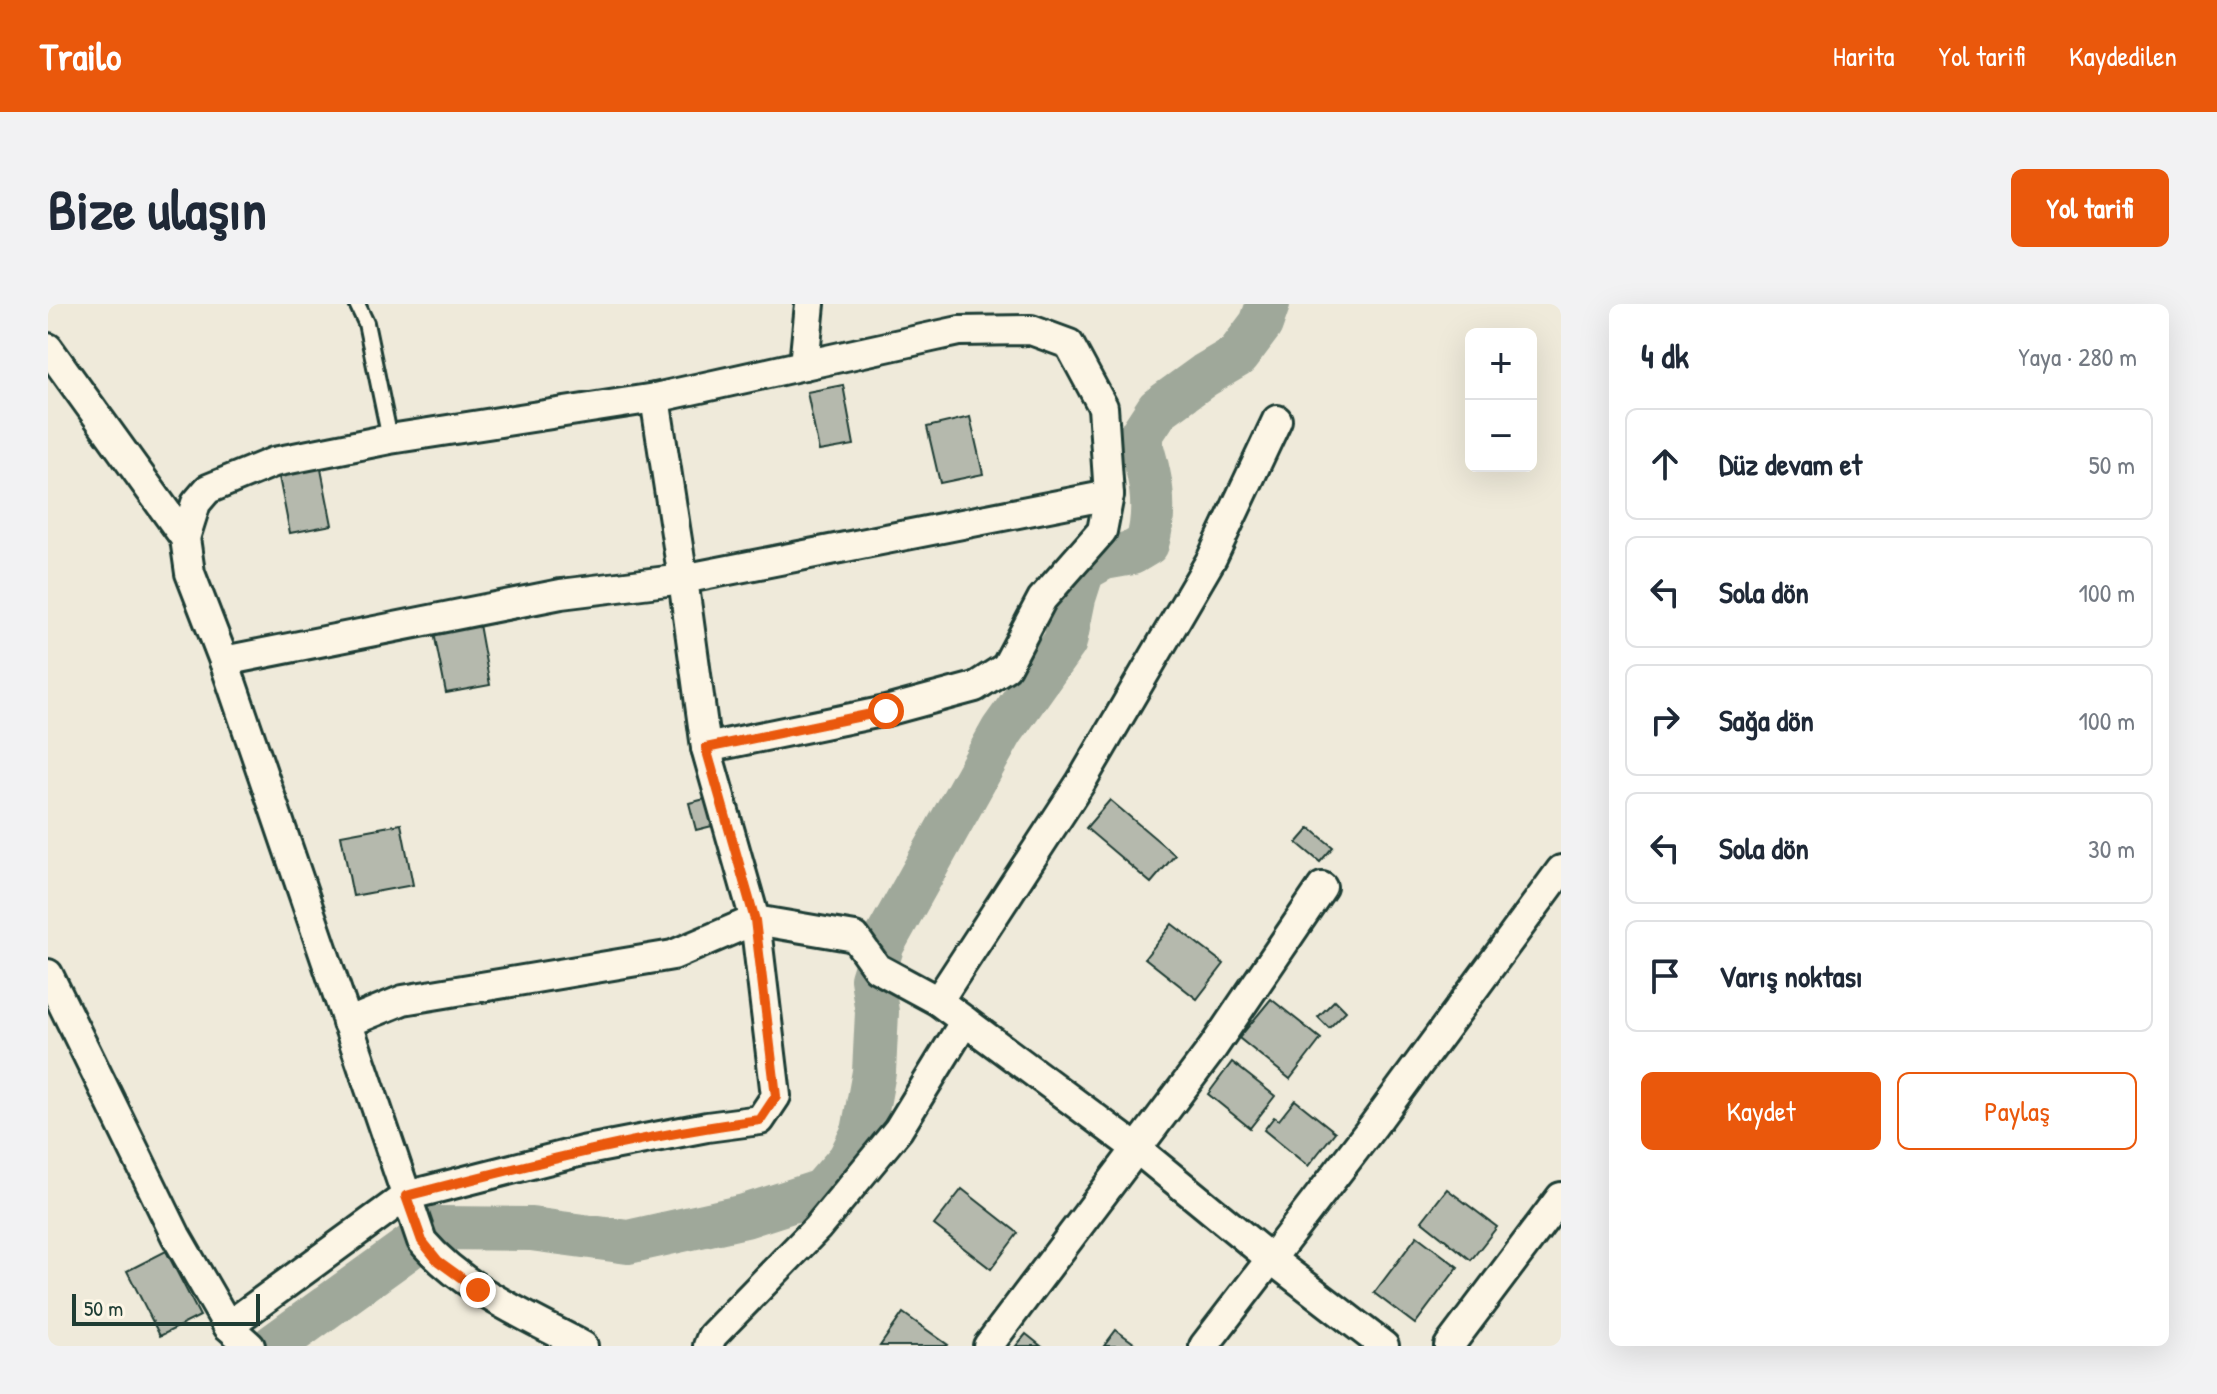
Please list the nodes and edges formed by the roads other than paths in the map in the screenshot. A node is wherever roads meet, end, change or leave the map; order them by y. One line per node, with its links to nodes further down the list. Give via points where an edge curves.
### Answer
1 (357, 304): 7 (lane, via 366,323)
2 (810, 304): 4 (street)
3 (48, 348): 9 (street)
4 (804, 365): 5 (street); 8 (street, via 959,331 1031,330 1069,344 1103,407)
5 (655, 398): 7 (street); 10 (street)
6 (1277, 420): 17 (street, via 1205,571 1081,782)
7 (390, 439): 9 (street, via 274,462 208,489 196,503)
8 (1109, 495): 10 (street); 12 (street, via 1102,531 1042,599 1006,667 975,687)
9 (185, 538): 11 (street, via 190,573)
10 (683, 579): 11 (street, via 561,594); 12 (street)
11 (224, 661): 19 (street)
12 (706, 748): 15 (street)
13 (1561, 870): 23 (street)
14 (1322, 887): 20 (street)
15 (755, 920): 17 (street, via 855,937 877,968); 19 (street, via 673,955 403,1000); 21 (street, via 776,1096 760,1120 582,1151)
16 (48, 974): 24 (street, via 176,1236)
17 (938, 1001): 18 (street)
18 (965, 1021): 20 (street); 27 (street, via 898,1130)
19 (347, 1023): 21 (street)
20 (1137, 1149): 23 (street); 28 (street)
21 (406, 1196): 24 (street); 26 (street, via 422,1241 438,1261 478,1290)
22 (1561, 1197): 31 (street)
23 (1271, 1259): 29 (street); 30 (street)
24 (228, 1326): 25 (street)
25 (250, 1346)
26 (583, 1346)
27 (708, 1346)
28 (988, 1346)
29 (1204, 1346)
30 (1384, 1346)
31 (1449, 1346)

